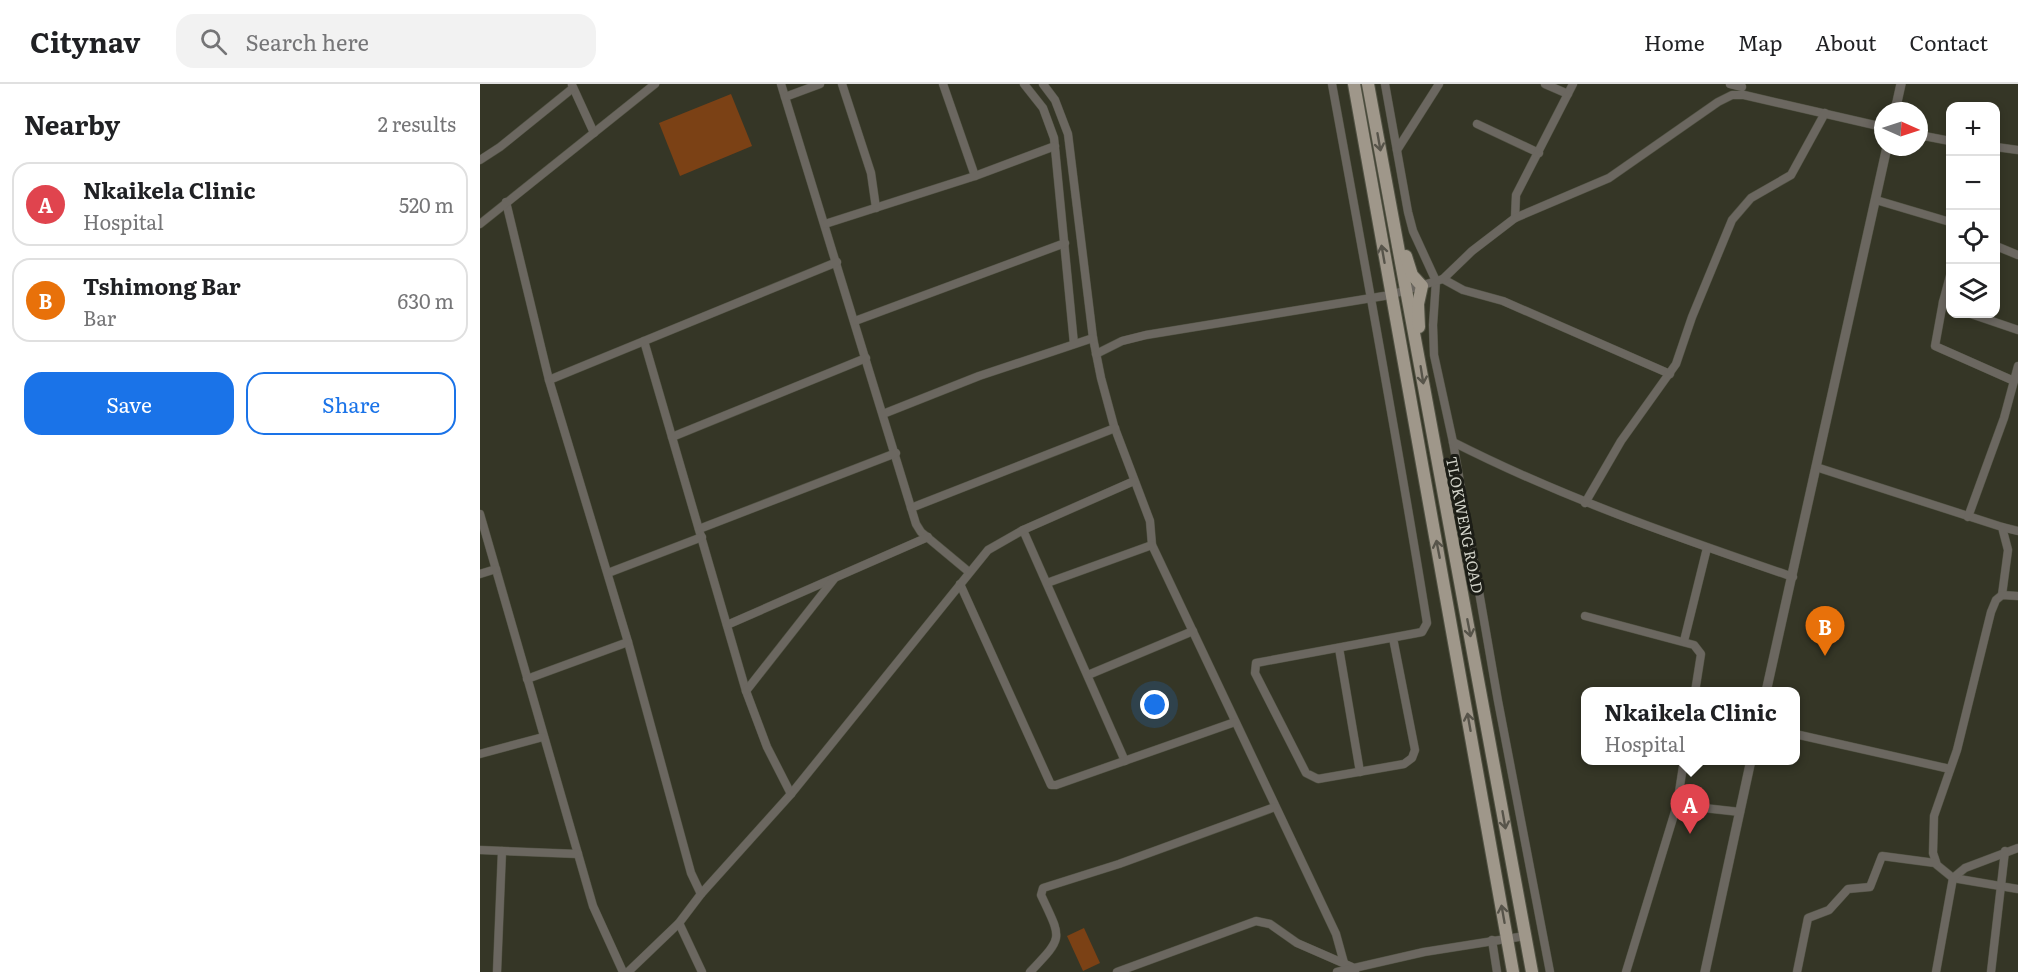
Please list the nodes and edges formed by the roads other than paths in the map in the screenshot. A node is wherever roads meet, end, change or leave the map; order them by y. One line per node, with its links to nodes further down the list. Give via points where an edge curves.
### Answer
1 (655, 84): 25 (street)
2 (781, 84): 20 (street)
3 (820, 84): 20 (street)
4 (842, 84): 38 (street, via 871,173)
5 (943, 84): 35 (street)
6 (1024, 84): 28 (street, via 1043,108)
7 (1043, 84): 57 (street, via 1055,100 1071,148)
8 (1332, 84): 52 (street)
9 (1354, 84): 51 (main road, TLOKWENG ROAD, one-way to 9)
10 (1368, 84): 43 (main road, TLOKWENG ROAD, one-way to 43)
11 (1385, 84): 30 (street)
12 (1439, 84): 30 (street)
13 (1545, 84): 19 (street)
14 (1573, 84): 19 (street)
15 (1730, 84): 18 (street)
16 (1901, 84): 21 (street)
17 (572, 86): 25 (street); 34 (street)
18 (1741, 88): 22 (street); 39 (street, via 1609,178)
19 (1568, 94): 32 (street)
20 (785, 97): 42 (street)
21 (1897, 102)
22 (1825, 113): 24 (street); 64 (street, via 1791,175 1751,198 1732,220)
23 (1477, 124): 32 (street)
24 (1874, 125)
25 (594, 133): 37 (street)
26 (1928, 137): 27 (street)
27 (1946, 140)
28 (1055, 146): 35 (street); 44 (street)
29 (2000, 148): 31 (street)
30 (1397, 150): 48 (street, via 1413,231)
31 (2018, 150)
32 (1539, 153): 39 (street, via 1516,195)
33 (1885, 156): 36 (street)
34 (480, 160)
35 (975, 176): 38 (street)
36 (1876, 200): 40 (street); 72 (street)
37 (506, 202): 41 (street); 65 (street)
38 (876, 208): 42 (street)
39 (1515, 218): 48 (street)
40 (1946, 221)
41 (480, 224)
42 (825, 224): 47 (street)
43 (1396, 237): 49 (main road, via 1412,275); 50 (main road, TLOKWENG ROAD)
44 (1065, 243): 55 (street); 59 (street)
45 (2000, 248): 46 (street)
46 (2018, 255)
47 (837, 262): 55 (street); 58 (street)
48 (1440, 280): 49 (street); 64 (street, via 1503,301); 70 (street, via 1433,342)
49 (1422, 286): 50 (street); 60 (main road)
50 (1406, 291): 51 (street); 60 (main road, TLOKWENG ROAD)
51 (1390, 295): 52 (street); 132 (main road, TLOKWENG ROAD, one-way to 51)
52 (1370, 296): 61 (street, via 1146,335); 98 (street, via 1397,431 1427,623 1422,632)
53 (1946, 308): 66 (street, via 1935,346)
54 (1983, 318): 56 (street)
55 (855, 321): 62 (street)
56 (2018, 330)
57 (1093, 338): 59 (street); 61 (street)
58 (644, 341): 65 (street); 69 (street)
59 (1074, 344): 67 (street)
60 (1418, 351): 131 (main road, TLOKWENG ROAD, one-way to 131)
61 (1096, 354): 68 (street)
62 (866, 358): 67 (street); 69 (street)
63 (2018, 366): 66 (street)
64 (1670, 374): 74 (street, via 1621,441)
65 (549, 380): 87 (street)
66 (2014, 381): 77 (street, via 1995,447)
67 (884, 414): 71 (street)
68 (1115, 428): 73 (street); 75 (street)
69 (672, 436): 81 (street)
70 (1453, 442): 74 (street); 146 (street)
71 (896, 453): 75 (street); 81 (street)
72 (1816, 467): 77 (street); 89 (street)
73 (1134, 481): 79 (street); 83 (street, via 1150,521)
74 (1585, 503): 84 (street)
75 (912, 508): 82 (street, via 918,529)
76 (480, 514): 85 (street)
77 (1968, 517): 78 (street)
78 (2002, 527): 80 (street); 93 (street, via 2008,550)
79 (1023, 530): 86 (street, via 988,550); 91 (street)
80 (2018, 531)
81 (701, 533): 87 (street); 96 (street)
82 (928, 537): 86 (street); 90 (street)
83 (1152, 545): 91 (street); 97 (street)
84 (1707, 548): 89 (street); 99 (street)
85 (496, 569): 88 (street); 103 (street)
86 (969, 572): 92 (street)
87 (608, 573): 100 (street)
88 (480, 574)
89 (1793, 577): 105 (street)
90 (835, 579): 96 (street); 106 (street)
91 (1047, 583): 102 (street)
92 (960, 584): 111 (street, via 1049,784); 116 (street)
93 (2002, 594): 94 (street); 114 (street, via 1991,612)
94 (2018, 596)
95 (1585, 616): 99 (street)
96 (727, 624): 106 (street)
97 (1194, 631): 102 (street); 107 (street)
98 (1393, 638): 101 (street); 115 (street, via 1414,755 1404,764)
99 (1684, 641): 104 (street, via 1701,652)
100 (628, 642): 103 (street); 129 (street, via 691,873)
101 (1339, 648): 115 (street); 115 (street, via 1260,661 1255,669 1309,776 1317,779)
102 (1088, 675): 111 (street)
103 (527, 679): 109 (street)
104 (1696, 687)
105 (1767, 687)
106 (746, 691): 116 (street, via 767,747)
107 (1235, 722): 111 (street); 118 (street)
108 (1800, 735): 114 (street)
109 (543, 736): 110 (street); 124 (street)
110 (480, 754)
111 (1125, 761)
112 (1683, 765): 117 (street)
113 (1749, 765): 119 (street)
114 (1950, 769): 125 (street, via 1934,816)
115 (1360, 771)
116 (791, 794): 129 (street)
117 (1677, 805): 119 (street); 147 (street)
118 (1275, 807): 134 (street, via 1336,934); 140 (street, via 1043,888 1041,895 1058,936 1055,945)
119 (1740, 812): 148 (street)
120 (2018, 848): 123 (street)
121 (480, 850): 122 (street)
122 (502, 851): 124 (street); 136 (street)
123 (2005, 851): 126 (street, via 1965,868); 127 (street)
124 (578, 854): 137 (street, via 597,918)
125 (1935, 862): 126 (street); 149 (street, via 1882,856 1870,887 1848,889 1829,910 1808,918)
126 (1953, 878): 127 (street); 150 (street)
127 (2000, 886): 128 (street); 151 (street)
128 (2018, 889)
129 (701, 894): 130 (street)
130 (679, 923): 138 (street); 139 (street)
131 (1526, 936): 132 (street); 145 (main road, TLOKWENG ROAD)
132 (1507, 937): 133 (street); 144 (main road, TLOKWENG ROAD)
133 (1492, 940): 135 (street); 143 (street)
134 (1344, 963): 135 (street); 141 (street, via 1257,921)
135 (1354, 969): 142 (street)
136 (497, 972)
137 (623, 972)
138 (628, 972)
139 (702, 972)
140 (1030, 972)
141 (1117, 972)
142 (1337, 972)
143 (1497, 972)
144 (1513, 972)
145 (1532, 972)
146 (1550, 972)
147 (1626, 972)
148 (1705, 972)
149 (1797, 972)
150 (1936, 972)
151 (1991, 972)

